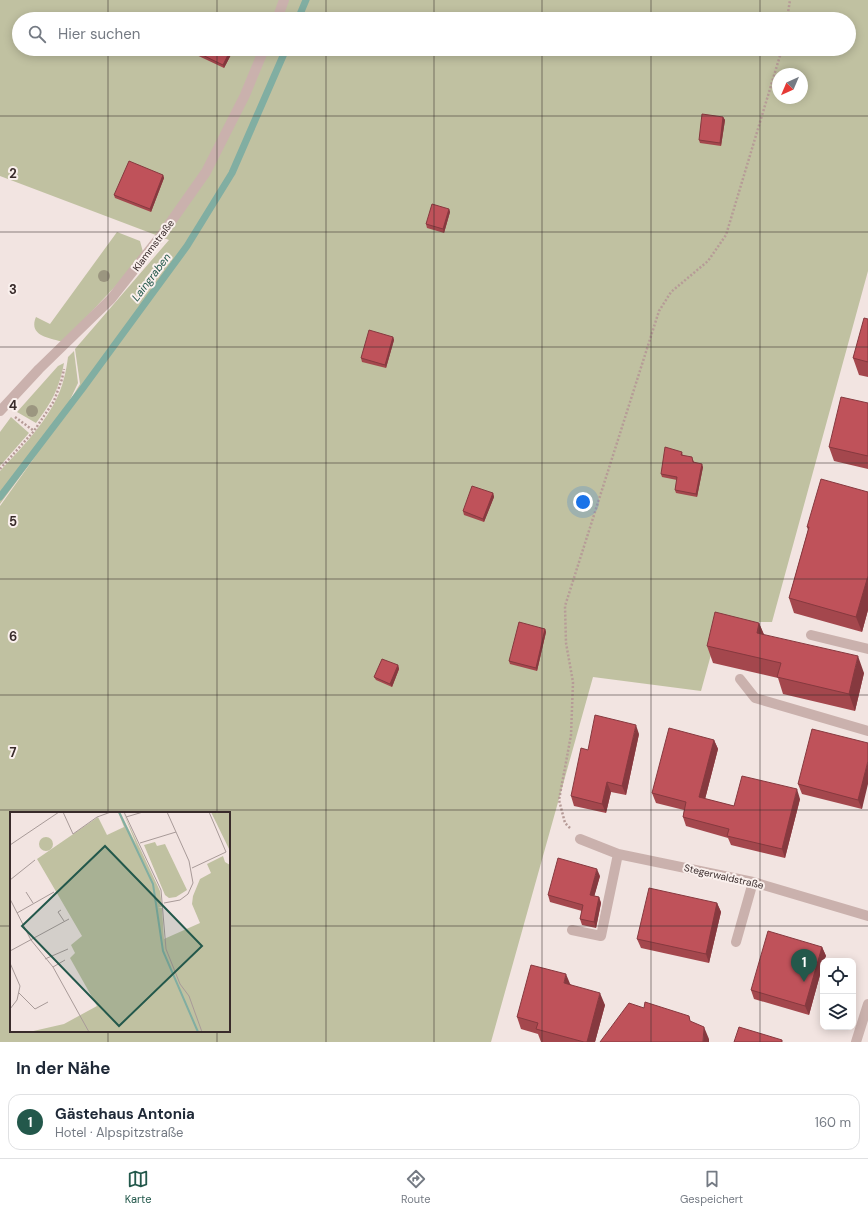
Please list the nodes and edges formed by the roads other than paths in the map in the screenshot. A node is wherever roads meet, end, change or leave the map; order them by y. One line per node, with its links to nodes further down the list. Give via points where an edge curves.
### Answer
1 (284, 0): 2 (street)
2 (280, 12)
3 (261, 56): 4 (street, Klammstraße, via 245,95 206,172 155,244 111,299)
4 (1, 409)
5 (811, 635): 6 (street)
6 (868, 649)
7 (740, 679): 8 (street, via 755,698)
8 (868, 731)
9 (580, 838): 10 (street, Stegerwaldstraße)
10 (618, 854): 11 (street, Stegerwaldstraße); 13 (street, via 601,936)
11 (753, 882): 12 (street, Stegerwaldstraße); 14 (street)
12 (868, 916)
13 (572, 930)
14 (736, 942)
15 (868, 1004): 16 (street)
16 (856, 1042)

